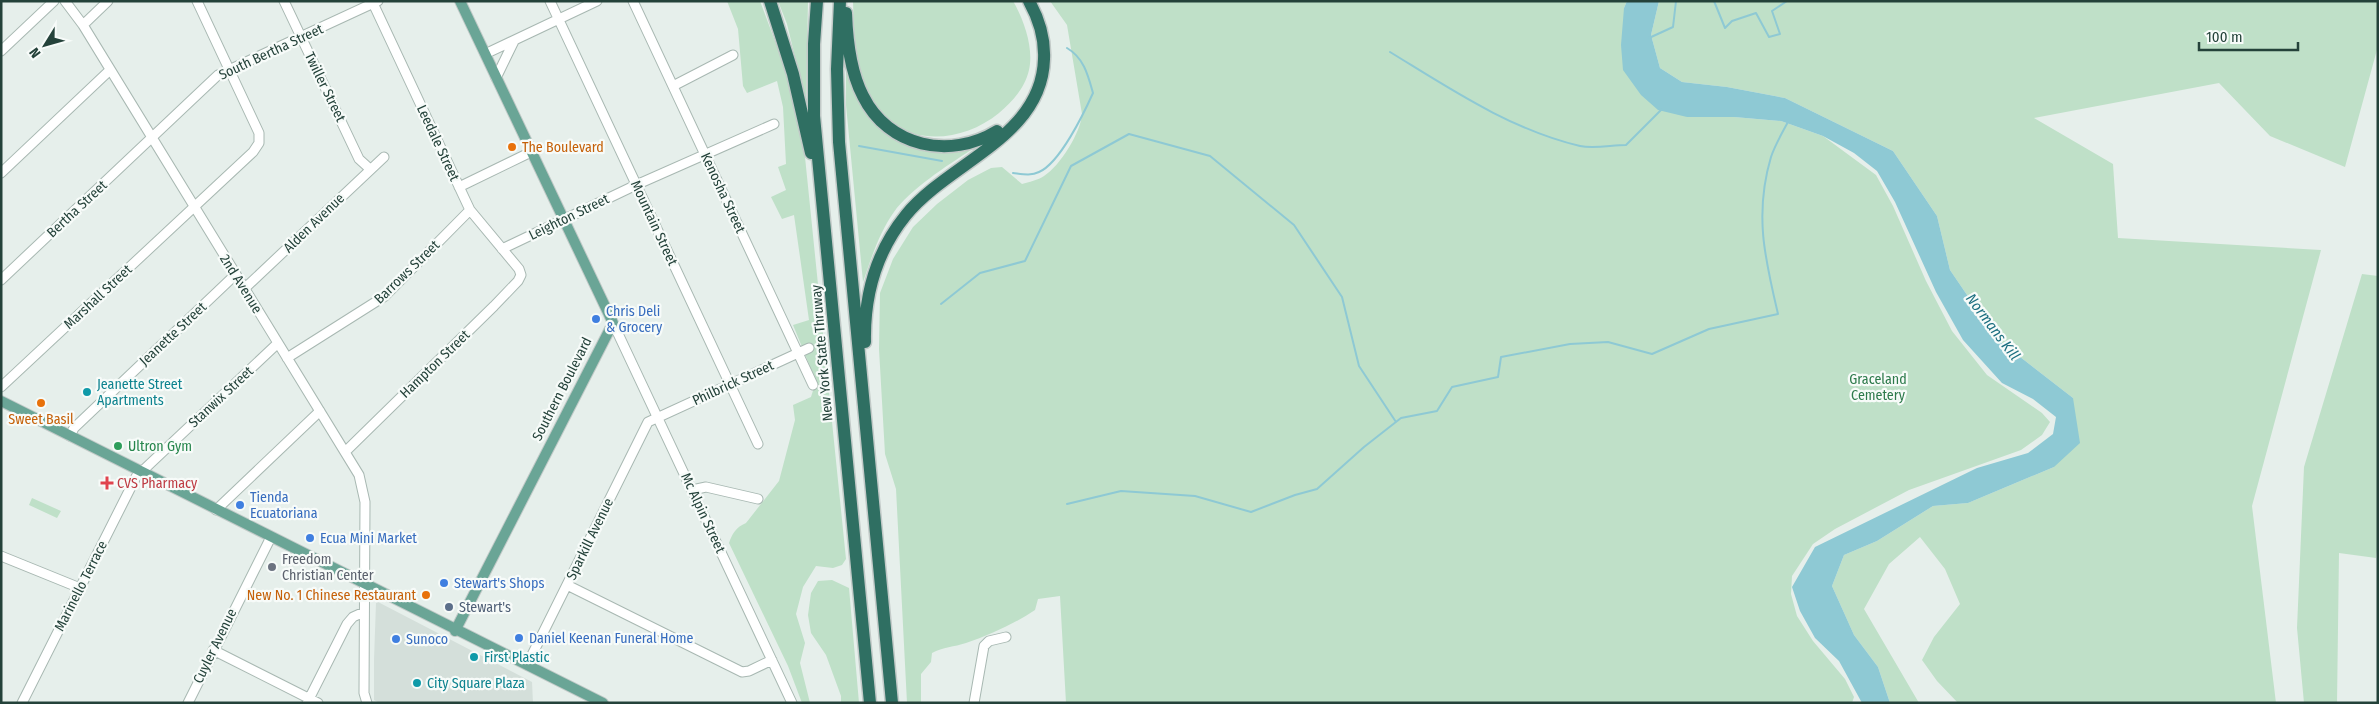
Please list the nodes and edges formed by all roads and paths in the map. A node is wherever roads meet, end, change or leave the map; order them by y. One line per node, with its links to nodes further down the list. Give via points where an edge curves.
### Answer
1 (54, 1): 21 (street)
2 (65, 1): 18 (street, 2nd Avenue)
3 (108, 1): 18 (street)
4 (197, 1): 25 (street)
5 (284, 1): 19 (street, Twiller Street)
6 (460, 1): 22 (main road)
7 (550, 1): 17 (street, Mountain Street)
8 (598, 1): 17 (street)
9 (633, 1): 27 (street, Kenosha Street)
10 (770, 1): 45 (highway, via 793,74 807,135)
11 (817, 1): 45 (highway, New York State Thruway, via 814,116)
12 (840, 1): 56 (highway, via 837,68 839,142)
13 (846, 1): 14 (highway, via 850,56 858,86 868,105 888,127 905,138 944,147 964,146 990,136 1012,119 1027,98 1037,71 1038,49 1031,20)
14 (1021, 1)
15 (1029, 1): 56 (highway, via 1041,28 1044,50 1041,78 1031,104 1013,126 912,208 891,236 876,268 865,318)
16 (375, 2): 19 (street, South Bertha Street); 36 (street, Leedale Street)
17 (559, 20): 20 (street); 35 (street, Mountain Street)
18 (83, 24): 24 (street, 2nd Avenue)
19 (301, 38): 25 (street, South Bertha Street); 33 (street, Twiller Street, via 359,159)
20 (514, 41): 22 (street); 26 (street)
21 (1, 52)
22 (485, 54): 26 (main road)
23 (733, 55): 27 (street)
24 (110, 70): 29 (street, 2nd Avenue); 34 (street)
25 (230, 71): 29 (street, South Bertha Street, via 218,75); 37 (street, Marshall Street, via 259,133 259,141 253,152)
26 (496, 78): 30 (main road)
27 (673, 86): 31 (street, Kenosha Street)
28 (774, 124): 31 (street, Leighton Street)
29 (152, 137): 37 (street, 2nd Avenue); 43 (street, Bertha Street)
30 (531, 152): 36 (street); 39 (main road)
31 (705, 154): 35 (street, Leighton Street); 49 (street, Kenosha Street)
32 (384, 157): 33 (street, Alden Avenue)
33 (370, 169): 44 (street, Alden Avenue)
34 (1, 173)
35 (636, 185): 39 (street, Leighton Street); 51 (street, Mountain Street)
36 (459, 187): 38 (street, Leedale Street)
37 (195, 206): 41 (street, 2nd Avenue); 53 (street, Marshall Street)
38 (470, 210): 40 (street, Leedale Street); 50 (street, Barrows Street, via 384,296)
39 (564, 219): 40 (street, Leighton Street); 46 (main road)
40 (502, 249): 42 (street, Leedale Street)
41 (235, 275): 44 (street, 2nd Avenue); 58 (street, Jeanette Street, via 74,428)
42 (521, 275): 60 (street, Hampton Street, via 494,306)
43 (1, 280)
44 (244, 289): 47 (street, 2nd Avenue)
45 (833, 303): 84 (highway, New York State Thruway)
46 (613, 323): 57 (street, Mc Alpin Street); 71 (main road, Southern Boulevard)
47 (278, 343): 50 (street, 2nd Avenue); 61 (street, Stanwix Street)
48 (809, 348): 49 (street, Philbrick Street)
49 (798, 354): 51 (street, Philbrick Street); 52 (street, Kenosha Street)
50 (287, 358): 55 (street, 2nd Avenue)
51 (730, 385): 57 (street, Philbrick Street); 59 (street, Mountain Street)
52 (813, 385)
53 (1, 387)
54 (1, 401): 58 (main road)
55 (320, 412): 60 (street, 2nd Avenue); 64 (street)
56 (865, 414): 85 (highway)
57 (658, 418): 62 (street, Mc Alpin Street); 68 (street, Sparkill Avenue, via 648,422)
58 (70, 436): 61 (main road)
59 (758, 444)
60 (345, 452): 67 (street, 2nd Avenue, via 359,475 365,502)
61 (142, 471): 64 (main road); 69 (street, Marinello Terrace)
62 (692, 490): 63 (street, via 706,487); 74 (street, Mc Alpin Street)
63 (758, 498)
64 (216, 510): 65 (main road)
65 (271, 537): 67 (main road); 73 (street, Cuyler Avenue)
66 (1, 556): 69 (street)
67 (364, 583): 70 (street, 2nd Avenue); 71 (main road)
68 (567, 585): 74 (street, via 742,672); 75 (street, Sparkill Avenue)
69 (80, 588): 78 (street, Marinello Terrace)
70 (364, 612): 77 (street, via 347,624); 81 (street, 2nd Avenue, via 364,693)
71 (455, 630): 75 (main road)
72 (1006, 637): 86 (street, via 989,641 984,646)
73 (213, 650): 77 (street); 79 (street, Cuyler Avenue)
74 (772, 660): 83 (street, Mc Alpin Street)
75 (527, 664): 76 (main road)
76 (586, 699): 82 (main road)
77 (308, 701): 80 (street)
78 (22, 703)
79 (188, 703)
80 (318, 703)
81 (367, 703)
82 (603, 703)
83 (792, 703)
84 (870, 703)
85 (892, 703)
86 (974, 703)

